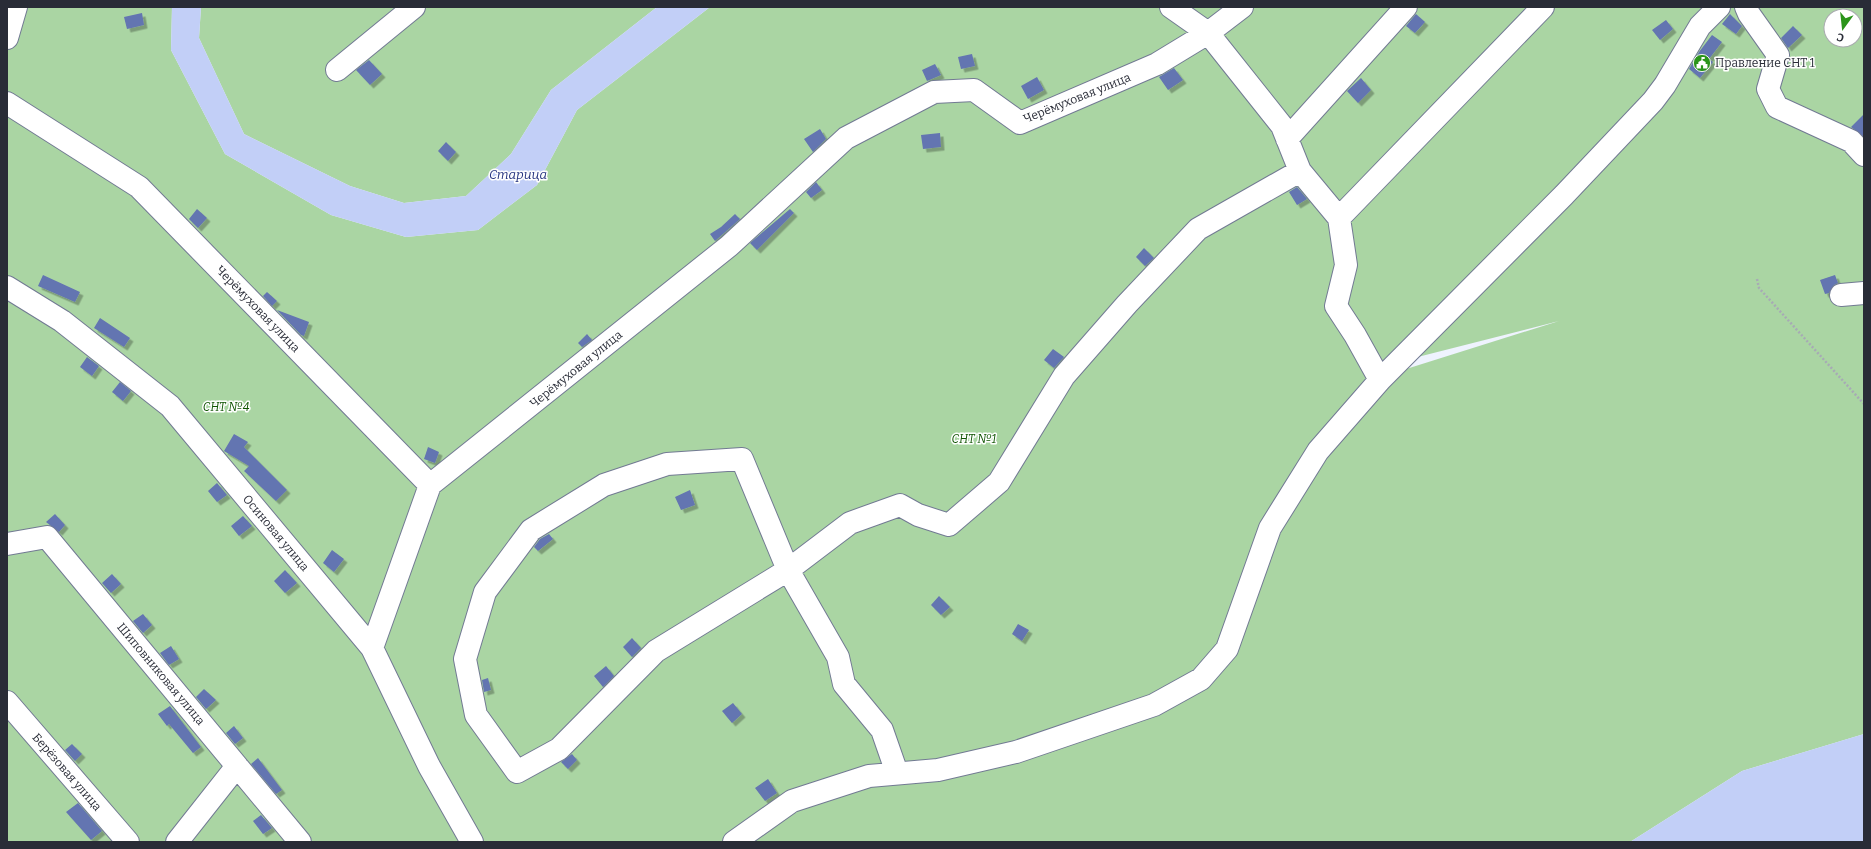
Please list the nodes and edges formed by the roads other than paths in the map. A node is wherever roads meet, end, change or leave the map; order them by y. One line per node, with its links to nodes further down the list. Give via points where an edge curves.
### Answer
1 (16, 7): 10 (street)
2 (414, 7): 11 (street)
3 (1171, 7): 9 (street)
4 (1242, 7): 9 (street)
5 (1406, 7): 13 (street)
6 (1543, 7): 16 (street)
7 (1719, 7): 20 (street, via 1700,26 1653,101 1564,196)
8 (1746, 7): 14 (street, via 1778,55 1768,88 1777,107 1852,141)
9 (1208, 33): 13 (street, via 1282,126); 21 (street, Черёмуховая улица, via 1157,64 1020,123 974,90 934,92 846,138 729,246)
10 (7, 38)
11 (337, 70)
12 (7, 103): 21 (street, Черёмуховая улица, via 139,188)
13 (1287, 139): 15 (street)
14 (1864, 155)
15 (1300, 172): 16 (street); 23 (street, via 1198,229 1064,376 999,482 949,525 918,515 900,505 850,523)
16 (1339, 218): 20 (street, via 1346,265 1336,306)
17 (7, 287): 24 (street, Осиновая улица, via 62,321 170,406)
18 (1864, 293): 19 (street)
19 (1841, 295)
20 (1380, 380): 27 (street, via 1318,451 1270,528 1227,649 1201,679 1154,705 1016,752 938,770)
21 (430, 485): 24 (street)
22 (7, 544): 26 (street, Шиповниковая улица, via 47,537)
23 (788, 570): 23 (street, via 656,651 559,749 517,772 476,715 465,659 485,592 531,530 604,485 667,464 742,459); 27 (street, via 838,657 844,684 882,730)
24 (372, 648): 31 (street, Осиновая улица, via 429,766)
25 (7, 702): 28 (street, Берёзовая улица)
26 (237, 766): 29 (street); 30 (street, Шиповниковая улица)
27 (897, 773): 32 (street, via 869,776 792,802)
28 (128, 842)
29 (176, 842)
30 (300, 842)
31 (472, 842)
32 (734, 842)

